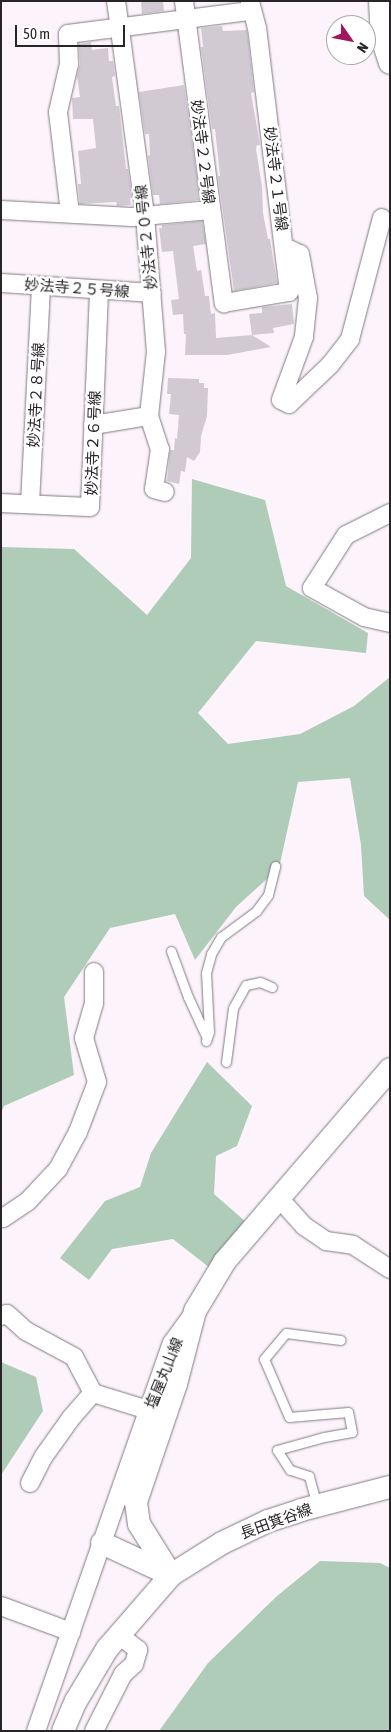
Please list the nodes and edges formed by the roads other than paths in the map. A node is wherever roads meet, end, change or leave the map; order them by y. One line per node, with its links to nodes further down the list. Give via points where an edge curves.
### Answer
1 (116, 1): 6 (street, 妙法寺２０号線)
2 (184, 1): 5 (street, 妙法寺２２号線)
3 (380, 1): 7 (street, via 382,38)
4 (250, 6): 5 (street); 13 (street, 妙法寺２１号線, via 257,28)
5 (187, 19): 6 (street); 9 (street, 妙法寺２２号線)
6 (119, 27): 10 (street, via 68,34 69,64 58,112); 11 (street, 妙法寺２０号線)
7 (390, 63)
8 (1, 210): 10 (street)
9 (211, 210): 11 (street); 18 (street, 妙法寺２２号線)
10 (70, 213): 11 (street)
11 (145, 215): 17 (street, 妙法寺２０号線)
12 (382, 218): 13 (street, via 350,339 330,365 289,404 281,400 304,337 308,298 300,254)
13 (284, 247): 18 (street, 妙法寺２１号線, via 290,292)
14 (1, 284): 15 (street, 妙法寺２５号線)
15 (41, 286): 16 (street, 妙法寺２５号線); 23 (street, 妙法寺２８号線)
16 (99, 290): 17 (street, 妙法寺２５号線); 20 (street, 妙法寺２６号線)
17 (152, 293): 19 (street, 妙法寺２０号線, via 156,352)
18 (224, 303)
19 (149, 416): 20 (street); 21 (street, via 160,450 154,489)
20 (93, 425): 23 (street, 妙法寺２６号線, via 90,507)
21 (165, 492)
22 (1, 503): 23 (street, 妙法寺２６号線)
23 (30, 504)
24 (390, 513): 25 (street, via 346,535 312,588 364,617)
25 (390, 623)
26 (276, 866): 27 (lane, via 268,894 256,912 222,937 211,954 206,973 209,1032 206,1040)
27 (172, 951)
28 (94, 972): 33 (street, via 94,1004 84,1038 97,1082 78,1132 58,1169 28,1201)
29 (272, 986): 30 (lane, via 260,982 246,985 232,1008)
30 (226, 1062)
31 (390, 1070): 32 (street, 塩屋丸山線)
32 (278, 1197): 34 (street, via 304,1226 326,1241 353,1245); 35 (street, 塩屋丸山線, via 225,1261)
33 (3, 1218)
34 (390, 1269)
35 (195, 1310): 39 (street, 塩屋丸山線, via 172,1343); 44 (street, via 176,1384 136,1502 139,1524)
36 (1, 1316): 38 (street, via 7,1314 26,1331 74,1357)
37 (341, 1340): 42 (lane, via 286,1332 264,1359 289,1417 348,1412 352,1432 278,1450 290,1470 309,1476)
38 (94, 1393): 39 (street); 40 (street, via 66,1425)
39 (148, 1410): 43 (street, 塩屋丸山線)
40 (30, 1483)
41 (390, 1487): 42 (street, 長田箕谷線)
42 (317, 1506): 44 (street, 長田箕谷線, via 242,1532)
43 (102, 1543): 44 (street); 46 (street, 塩屋丸山線)
44 (171, 1575): 47 (street, 長田箕谷線)
45 (1, 1606): 46 (street)
46 (71, 1632): 48 (street, 塩屋丸山線)
47 (118, 1634): 49 (street, 長田箕谷線, via 87,1680); 50 (street, via 138,1650 134,1664 123,1674 108,1699)
48 (36, 1731)
49 (63, 1731)
50 (94, 1731)

